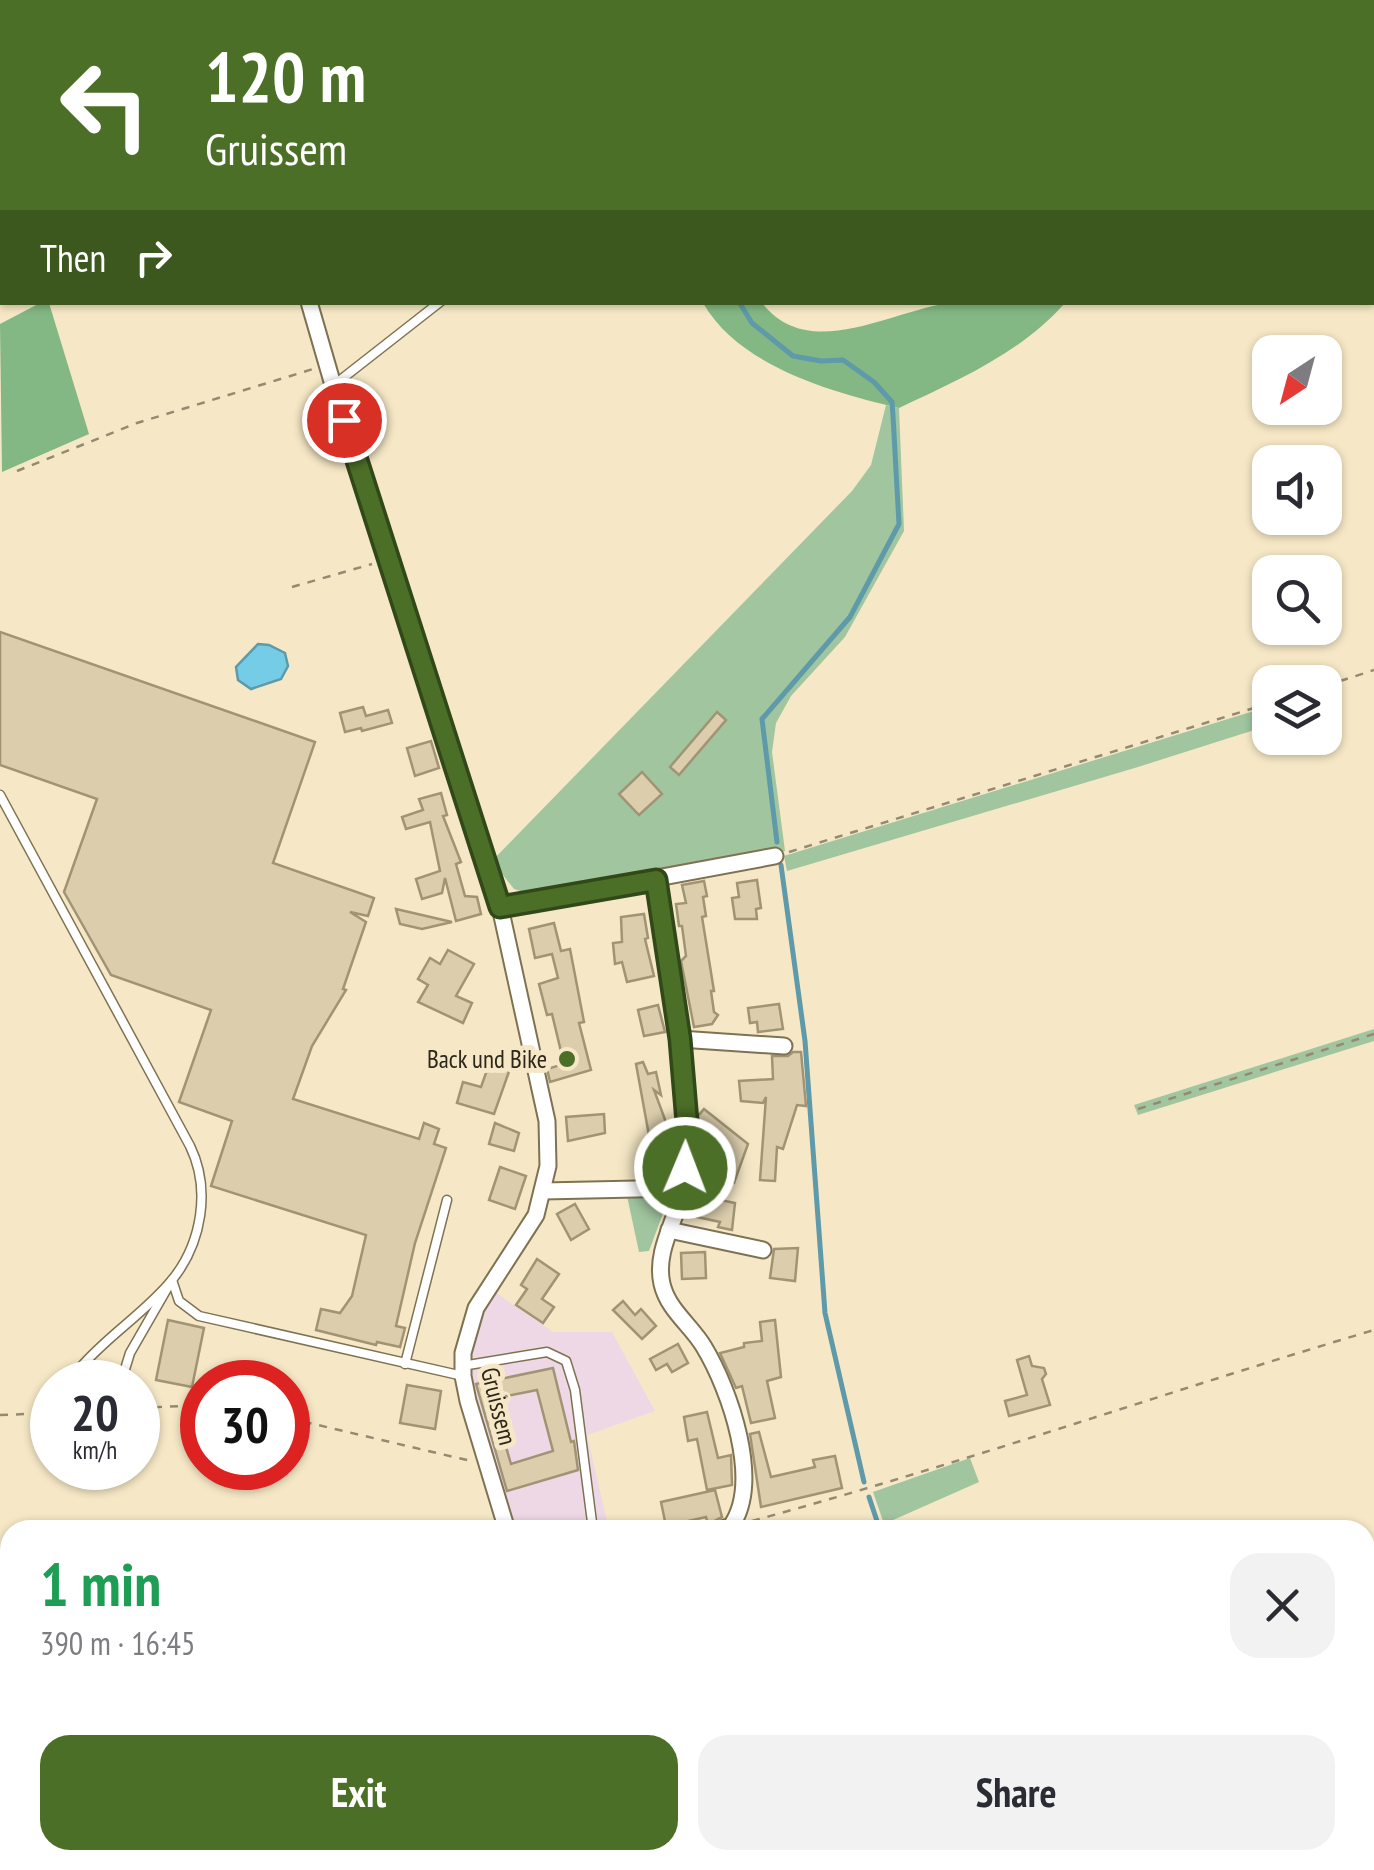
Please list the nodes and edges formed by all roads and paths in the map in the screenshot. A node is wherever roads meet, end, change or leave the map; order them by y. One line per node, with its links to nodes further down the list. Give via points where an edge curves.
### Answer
1 (310, 305): 4 (street, Gruissem)
2 (436, 305): 4 (lane)
3 (298, 373): 5 (path, via 136,424)
4 (334, 386): 6 (street, Gruissem)
5 (18, 471)
6 (389, 559): 7 (path); 14 (street, Gruissem)
7 (292, 587)
8 (1374, 670): 9 (path)
9 (1342, 680)
10 (1252, 709): 12 (path)
11 (0, 794): 24 (lane, via 198,1164 199,1222)
12 (775, 856): 13 (street)
13 (656, 880): 14 (street); 16 (street)
14 (500, 907): 20 (street, Gruissem, via 546,1121)
15 (1374, 1034): 18 (path)
16 (680, 1039): 17 (street); 19 (street, via 688,1134)
17 (784, 1046)
18 (1138, 1109)
19 (683, 1188): 20 (street); 22 (street)
20 (543, 1191): 29 (street, Gruissem, via 532,1224 472,1316)
21 (447, 1200): 28 (lane)
22 (669, 1230): 23 (street); 36 (street, via 660,1260 662,1285 711,1361 742,1459 745,1493)
23 (763, 1250)
24 (172, 1280): 26 (lane); 27 (lane); 28 (lane, via 179,1301 199,1316)
25 (1374, 1330): 37 (path)
26 (88, 1360)
27 (128, 1360)
28 (405, 1364): 29 (lane)
29 (462, 1371): 33 (street, Gruissem); 35 (lane, via 547,1352 566,1361 576,1390)
30 (30, 1414): 31 (path)
31 (0, 1416)
32 (310, 1423): 33 (path)
33 (487, 1463): 34 (street, Gruissem)
34 (504, 1520)
35 (592, 1520)
36 (734, 1520)
37 (754, 1520)

